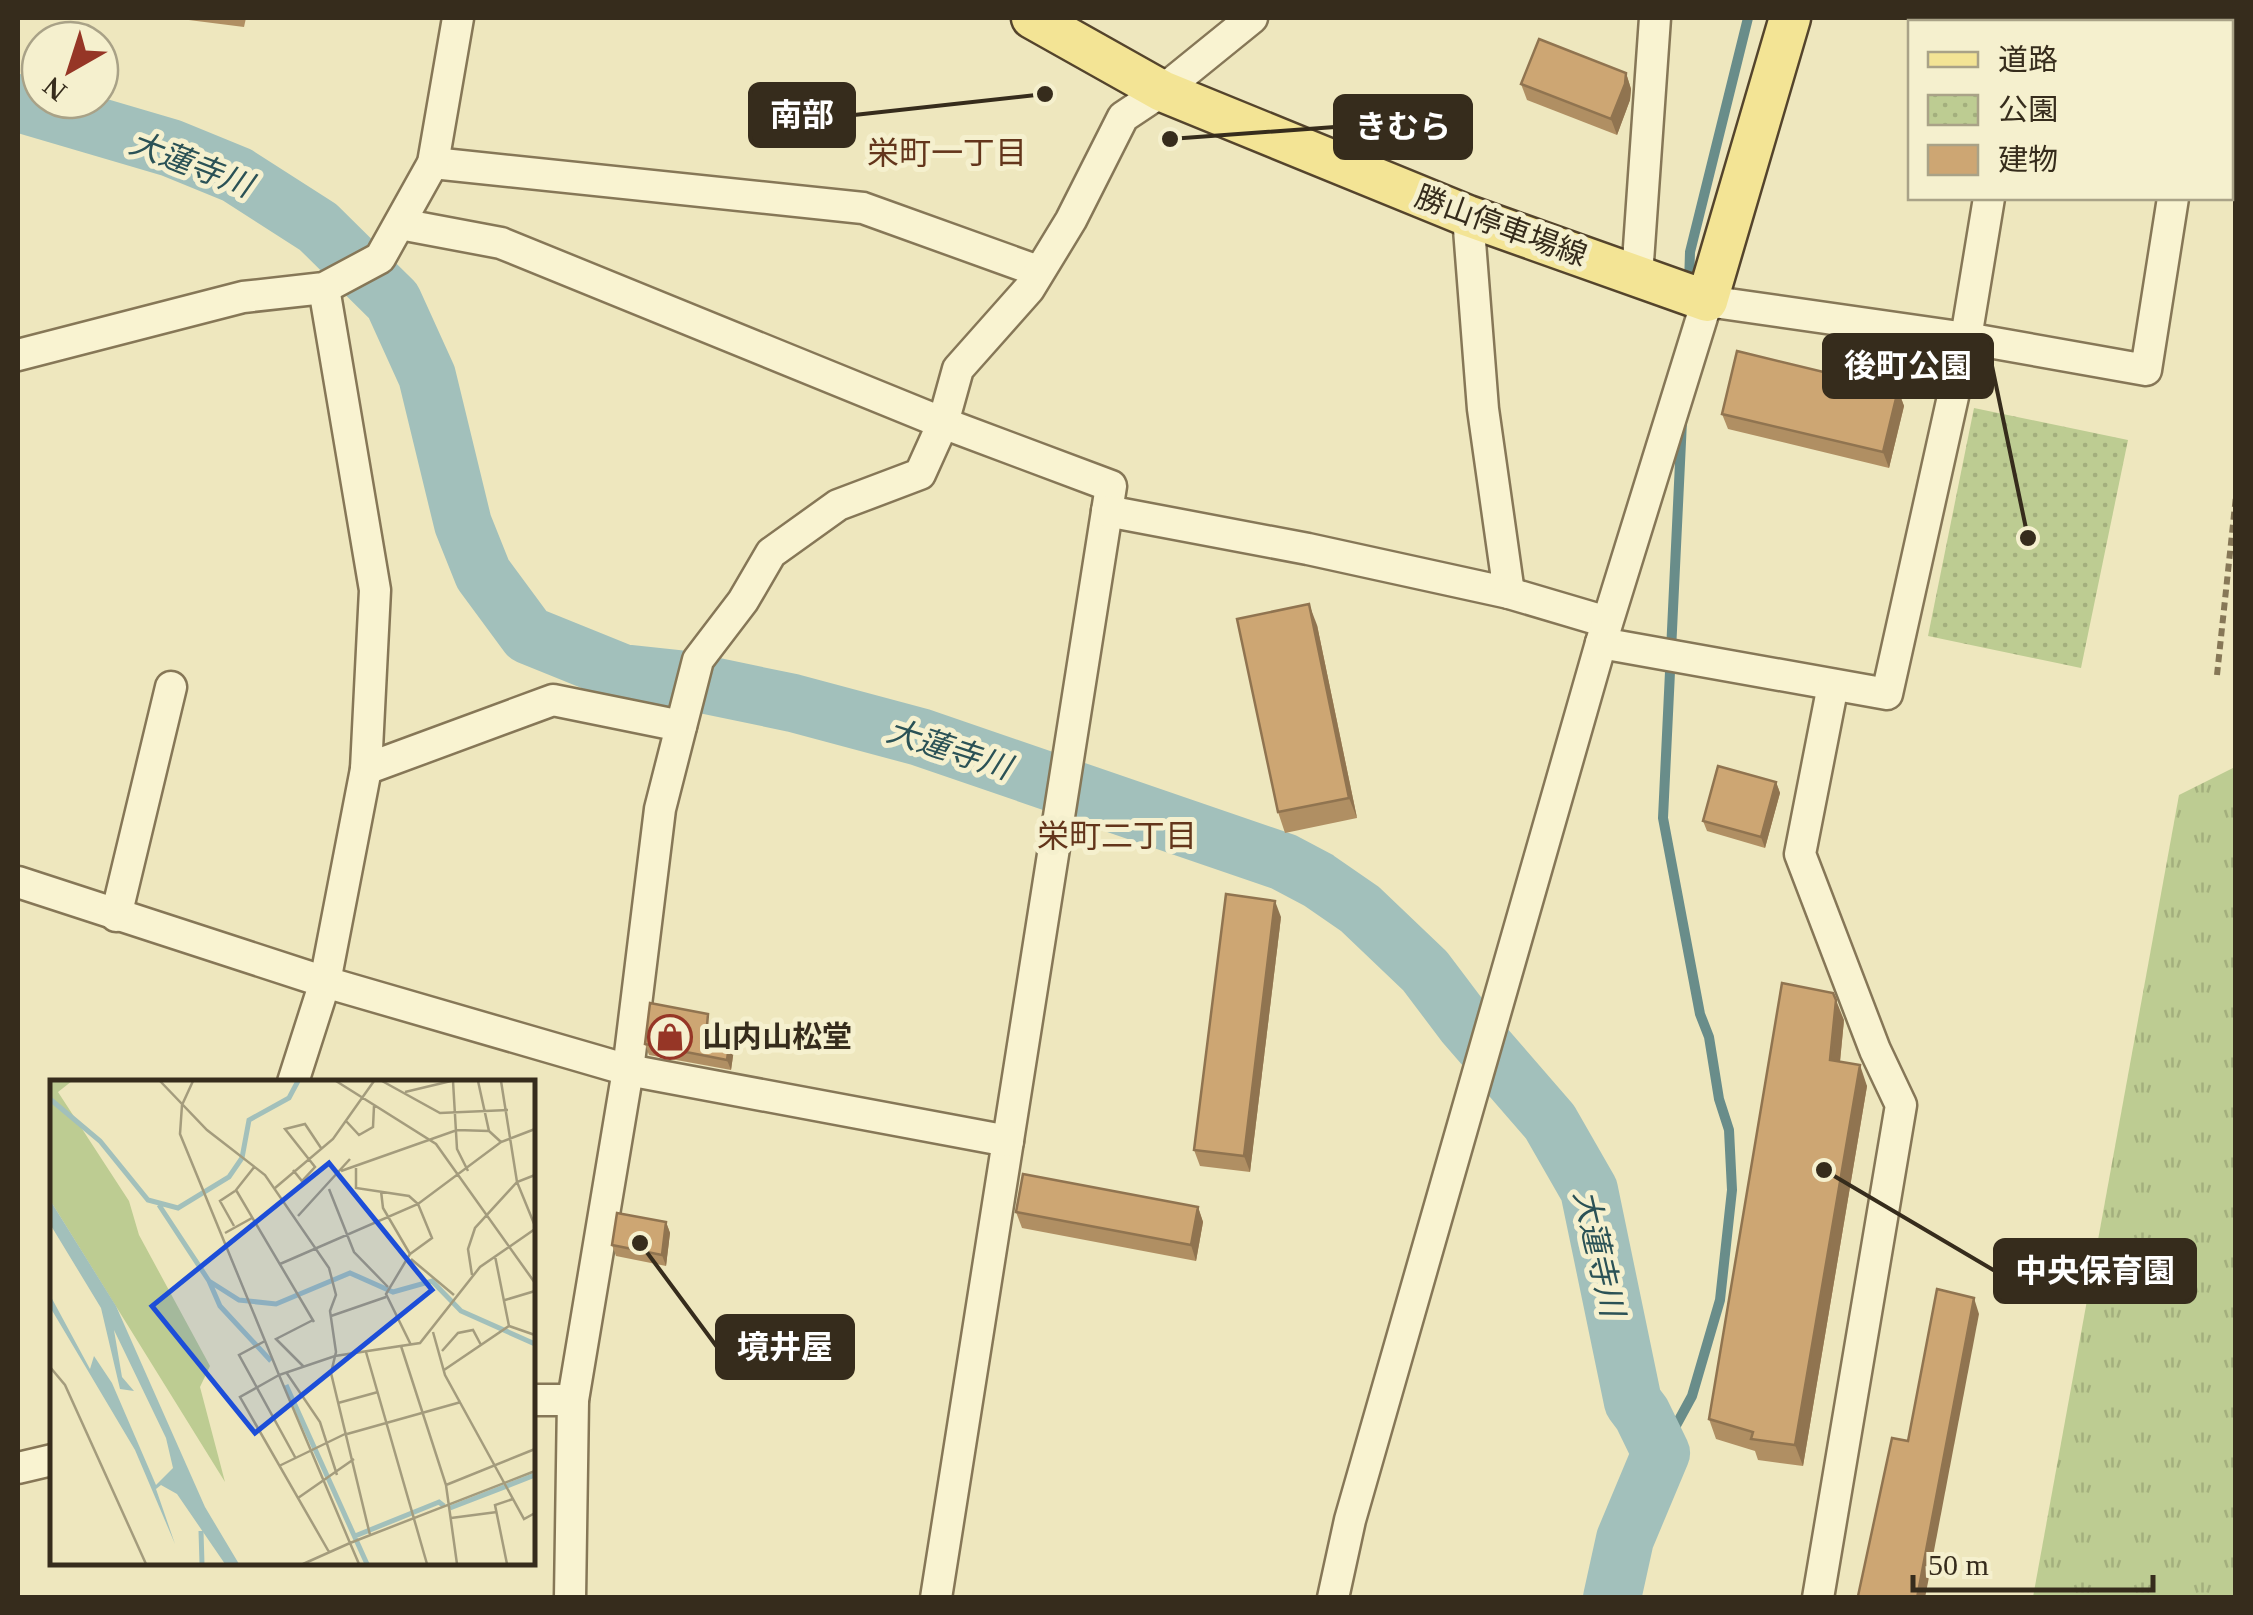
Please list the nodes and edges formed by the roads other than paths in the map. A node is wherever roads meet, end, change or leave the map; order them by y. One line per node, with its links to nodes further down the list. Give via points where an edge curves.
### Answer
1 (458, 18): 7 (street)
2 (1032, 18): 6 (main road, 勝山停車場線)
3 (1252, 18): 6 (street)
4 (1654, 18): 13 (street)
5 (1790, 18): 15 (main road)
6 (1162, 91): 10 (main road, 勝山停車場線); 12 (street, via 1123,117 1072,220)
7 (433, 163): 11 (street); 12 (street, via 863,208)
8 (1989, 200): 16 (street)
9 (2173, 200): 16 (street, via 2146,370)
10 (1468, 216): 13 (main road, 勝山停車場線); 20 (street, via 1482,408)
11 (400, 224): 14 (street, via 380,258); 18 (street, via 502,243)
12 (1038, 271): 18 (street, via 958,370)
13 (1637, 276): 15 (main road, 勝山停車場線)
14 (324, 288): 17 (street, via 244,297); 25 (street, via 375,590)
15 (1707, 301): 16 (street); 21 (street)
16 (1966, 338): 22 (street, via 1887,694)
17 (18, 355)
18 (943, 424): 19 (street); 24 (street, via 920,474 838,506 771,553 698,660)
19 (1109, 498): 20 (street); 31 (street)
20 (1509, 594): 21 (street)
21 (1604, 632): 22 (street); 38 (street)
22 (1833, 685): 39 (street, via 1800,854 1901,1105)
23 (171, 687): 27 (street)
24 (681, 726): 25 (street, via 553,700); 29 (street, via 660,809)
25 (366, 769): 28 (street)
26 (18, 882): 27 (street)
27 (116, 916): 28 (street)
28 (325, 982): 29 (street); 30 (street)
29 (628, 1070): 31 (street); 33 (street)
30 (294, 1080)
31 (1008, 1142): 37 (street)
32 (535, 1400): 33 (street)
33 (573, 1400): 36 (street)
34 (50, 1460): 35 (street)
35 (18, 1468)
36 (570, 1598)
37 (936, 1598)
38 (1333, 1598)
39 (1818, 1598)

